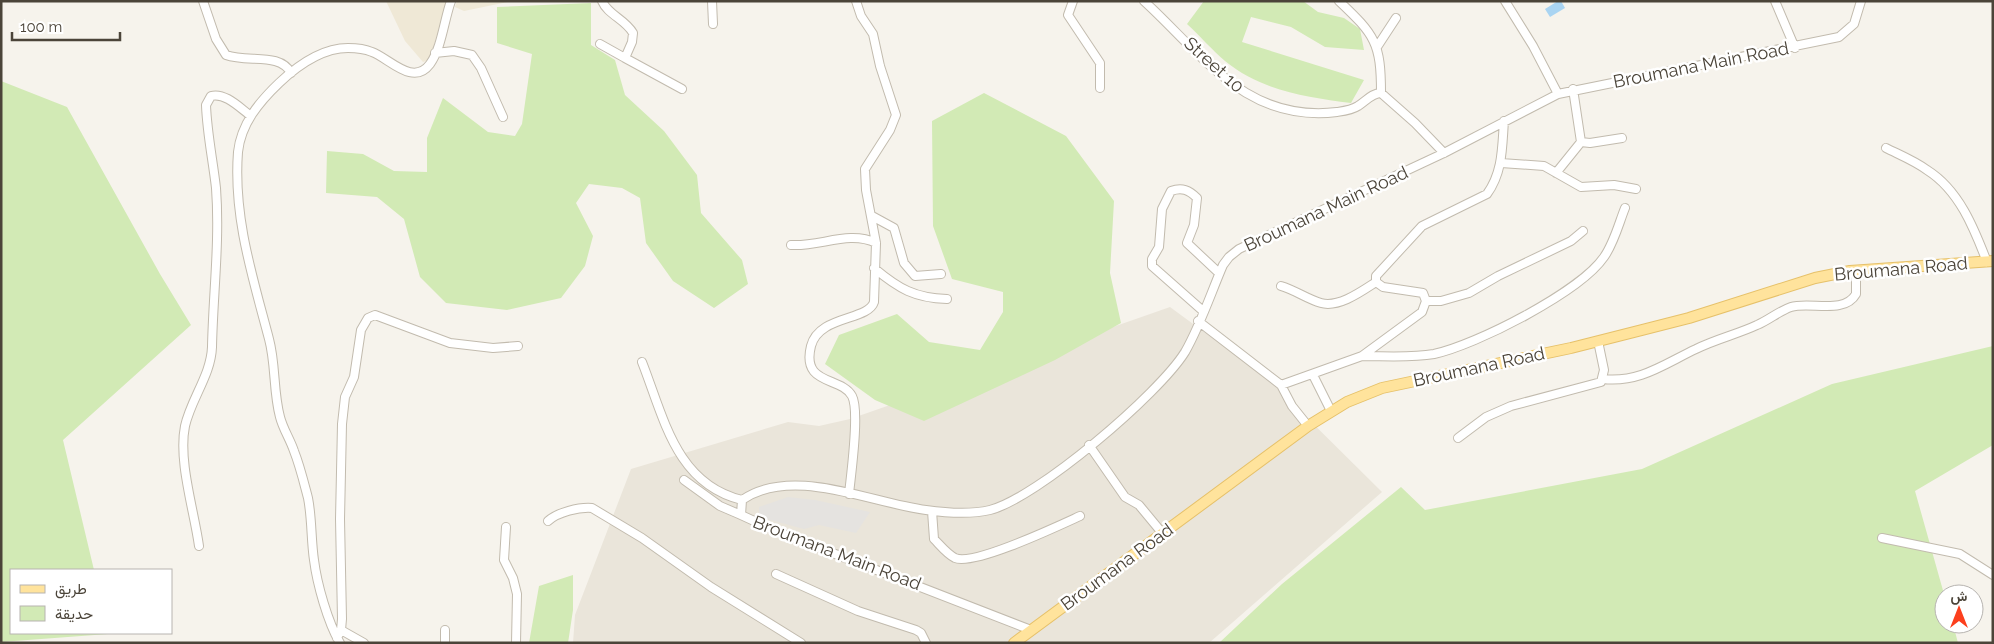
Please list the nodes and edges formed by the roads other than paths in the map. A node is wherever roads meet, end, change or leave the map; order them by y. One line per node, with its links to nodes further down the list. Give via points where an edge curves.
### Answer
1 (203, 1): 19 (street, via 216,39 226,55 247,60 276,60 287,66)
2 (451, 1): 17 (street)
3 (602, 1): 18 (street, via 607,10 633,33)
4 (712, 1): 13 (street)
5 (856, 1): 36 (street, via 861,16 874,34 880,66 896,115 865,169)
6 (1073, 1): 20 (street, via 1068,15 1100,63)
7 (1144, 1): 23 (street, Street 10, via 1230,84 1273,106 1308,113 1337,112 1358,107)
8 (1339, 1): 15 (street, via 1368,28)
9 (1505, 1): 24 (street)
10 (1775, 1): 16 (street)
11 (1861, 1): 16 (street, Broumana Main Road, via 1854,24 1839,37)
12 (1396, 18): 15 (street)
13 (714, 24)
14 (600, 44): 18 (street)
15 (1377, 47): 23 (street)
16 (1795, 48): 22 (street, Broumana Main Road)
17 (435, 53): 19 (street, via 428,66 410,72 372,52 341,49 317,56); 26 (street, via 454,51 472,55)
18 (625, 58): 21 (street)
19 (291, 73): 25 (street)
20 (1100, 88)
21 (682, 89)
22 (1573, 90): 24 (street, Broumana Main Road); 29 (street)
23 (1381, 93): 31 (street)
24 (1558, 94): 27 (street, Broumana Main Road)
25 (251, 116): 72 (street, via 219,95 211,96 206,105 216,189 212,349 185,428 184,455); 77 (street, via 241,134 238,152 239,206 244,236 276,371 279,415 294,450 308,500 314,563)
26 (503, 117)
27 (1504, 121): 31 (street, Broumana Main Road); 32 (street)
28 (1622, 138): 29 (street)
29 (1581, 142): 33 (street)
30 (1886, 148): 40 (street, via 1927,170 1953,194 1975,229)
31 (1444, 153): 43 (street, Broumana Main Road, via 1239,249 1229,257)
32 (1501, 163): 33 (street, via 1538,164); 45 (street, via 1498,176 1487,194 1422,226 1376,276)
33 (1556, 172): 34 (street, via 1581,187 1614,185)
34 (1636, 189)
35 (1625, 208): 53 (street, via 1603,258 1568,292 1518,319 1444,352)
36 (872, 216): 38 (street); 44 (street, via 894,228 908,271 915,276)
37 (1583, 231): 48 (street, via 1571,241 1469,292 1441,301)
38 (876, 242): 39 (street, via 851,237 807,245); 41 (street)
39 (791, 244)
40 (1990, 262): 42 (main road, Broumana Road)
41 (874, 268): 47 (street, via 890,282 914,295); 63 (street, via 871,309 840,320 816,336 810,361 814,372 851,393 855,402)
42 (1856, 270): 51 (main road, Broumana Road, via 1815,278 1689,318); 56 (street, via 1856,294 1848,302 1793,306 1759,325 1695,349 1648,374 1629,379)
43 (1219, 273): 49 (street, Broumana Main Road); 49 (street, via 1187,244 1194,225 1197,198 1192,192 1180,188 1171,191 1160,218 1159,247 1152,266)
44 (941, 274)
45 (1376, 282): 46 (street, via 1329,304); 48 (street, via 1383,287 1423,293)
46 (1281, 286)
47 (947, 299)
48 (1426, 301): 53 (street, via 1422,312)
49 (1202, 311): 50 (street, Broumana Main Road)
50 (1198, 321): 57 (street); 61 (street, Broumana Main Road, via 1186,350 1158,386)
51 (1598, 341): 56 (street); 58 (main road, Broumana Road, via 1382,388)
52 (518, 346): 77 (street, via 493,348 450,343 375,315 362,326 342,424)
53 (1362, 356): 55 (street)
54 (642, 362): 64 (street, via 683,460 716,492)
55 (1313, 375): 57 (street); 58 (street)
56 (1603, 379): 60 (street, via 1590,386 1511,406 1486,417)
57 (1281, 385): 59 (street)
58 (1331, 411): 59 (main road, Broumana Road)
59 (1308, 426): 70 (main road, Broumana Road)
60 (1458, 438)
61 (1089, 445): 65 (street, Broumana Main Road, via 1018,499 990,510 964,513); 70 (street, via 1125,498 1139,506)
62 (684, 480): 66 (street, via 720,506)
63 (849, 494): 64 (street, Broumana Main Road, via 794,484 768,487); 65 (street, Broumana Main Road)
64 (742, 500): 66 (street, Broumana Main Road)
65 (932, 511): 67 (street, via 934,539 955,558 967,559 1016,544)
66 (741, 515): 76 (street, Broumana Main Road)
67 (1080, 516)
68 (548, 521): 81 (street, via 553,516 592,508)
69 (506, 527): 80 (street, via 504,560 516,586)
70 (1163, 534): 76 (main road, Broumana Road)
71 (1882, 538): 74 (street, via 1960,554)
72 (199, 546)
73 (776, 574): 82 (street, via 858,611 916,630 922,633)
74 (1993, 575)
75 (445, 630): 79 (street)
76 (1031, 630): 83 (main road)
77 (339, 637): 78 (street)
78 (364, 643)
79 (445, 643)
80 (516, 643)
81 (801, 643)
82 (926, 643)
83 (1014, 643)

